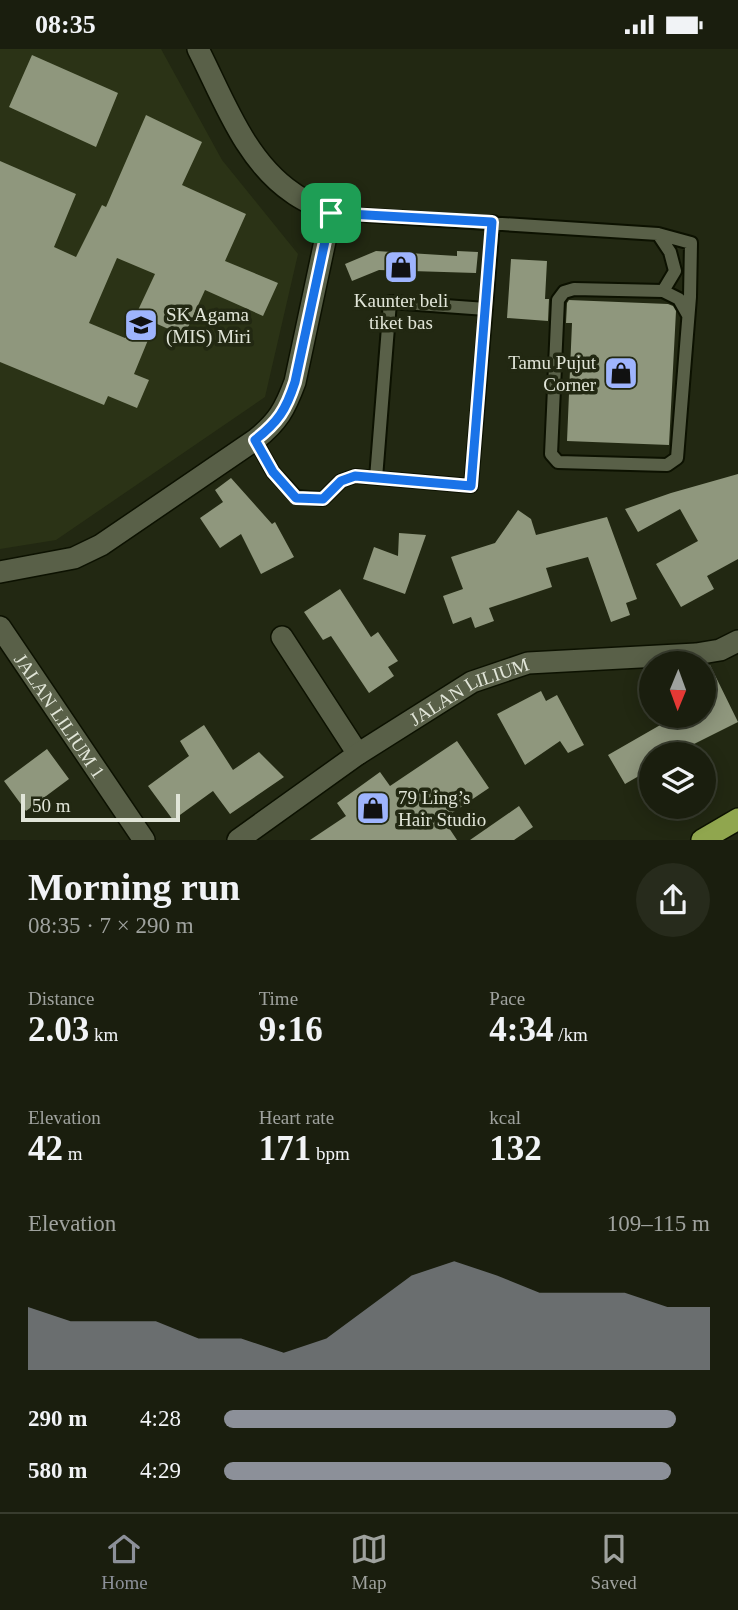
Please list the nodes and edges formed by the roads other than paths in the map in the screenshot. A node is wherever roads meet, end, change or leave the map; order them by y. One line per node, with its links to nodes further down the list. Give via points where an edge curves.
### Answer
1 (203, 51): 2 (street, via 247,143 268,171 292,192)
2 (331, 213): 3 (lane); 8 (street, via 288,403 275,424)
3 (492, 222): 4 (lane); 6 (lane)
4 (658, 235): 5 (lane, via 670,252 675,271); 7 (lane, via 691,243)
5 (663, 291): 7 (lane, via 679,299); 7 (lane, via 574,289 558,300 553,459 667,465 677,458)
6 (486, 309): 9 (lane, via 390,302); 9 (lane, via 471,486)
7 (688, 315)
8 (255, 440): 9 (lane, via 273,472 296,498 323,499 341,481 355,476); 10 (street, via 101,545 74,558)
9 (376, 478)
10 (0, 572)
11 (0, 627): 16 (street, JALAN LILIUM 1)
12 (282, 637): 14 (street)
13 (738, 641): 14 (street, JALAN LILIUM, via 696,654 528,663 472,682)
14 (358, 754): 17 (street, JALAN LILIUM)
15 (738, 819): 18 (highway)
16 (144, 840)
17 (238, 840)
18 (702, 840)

